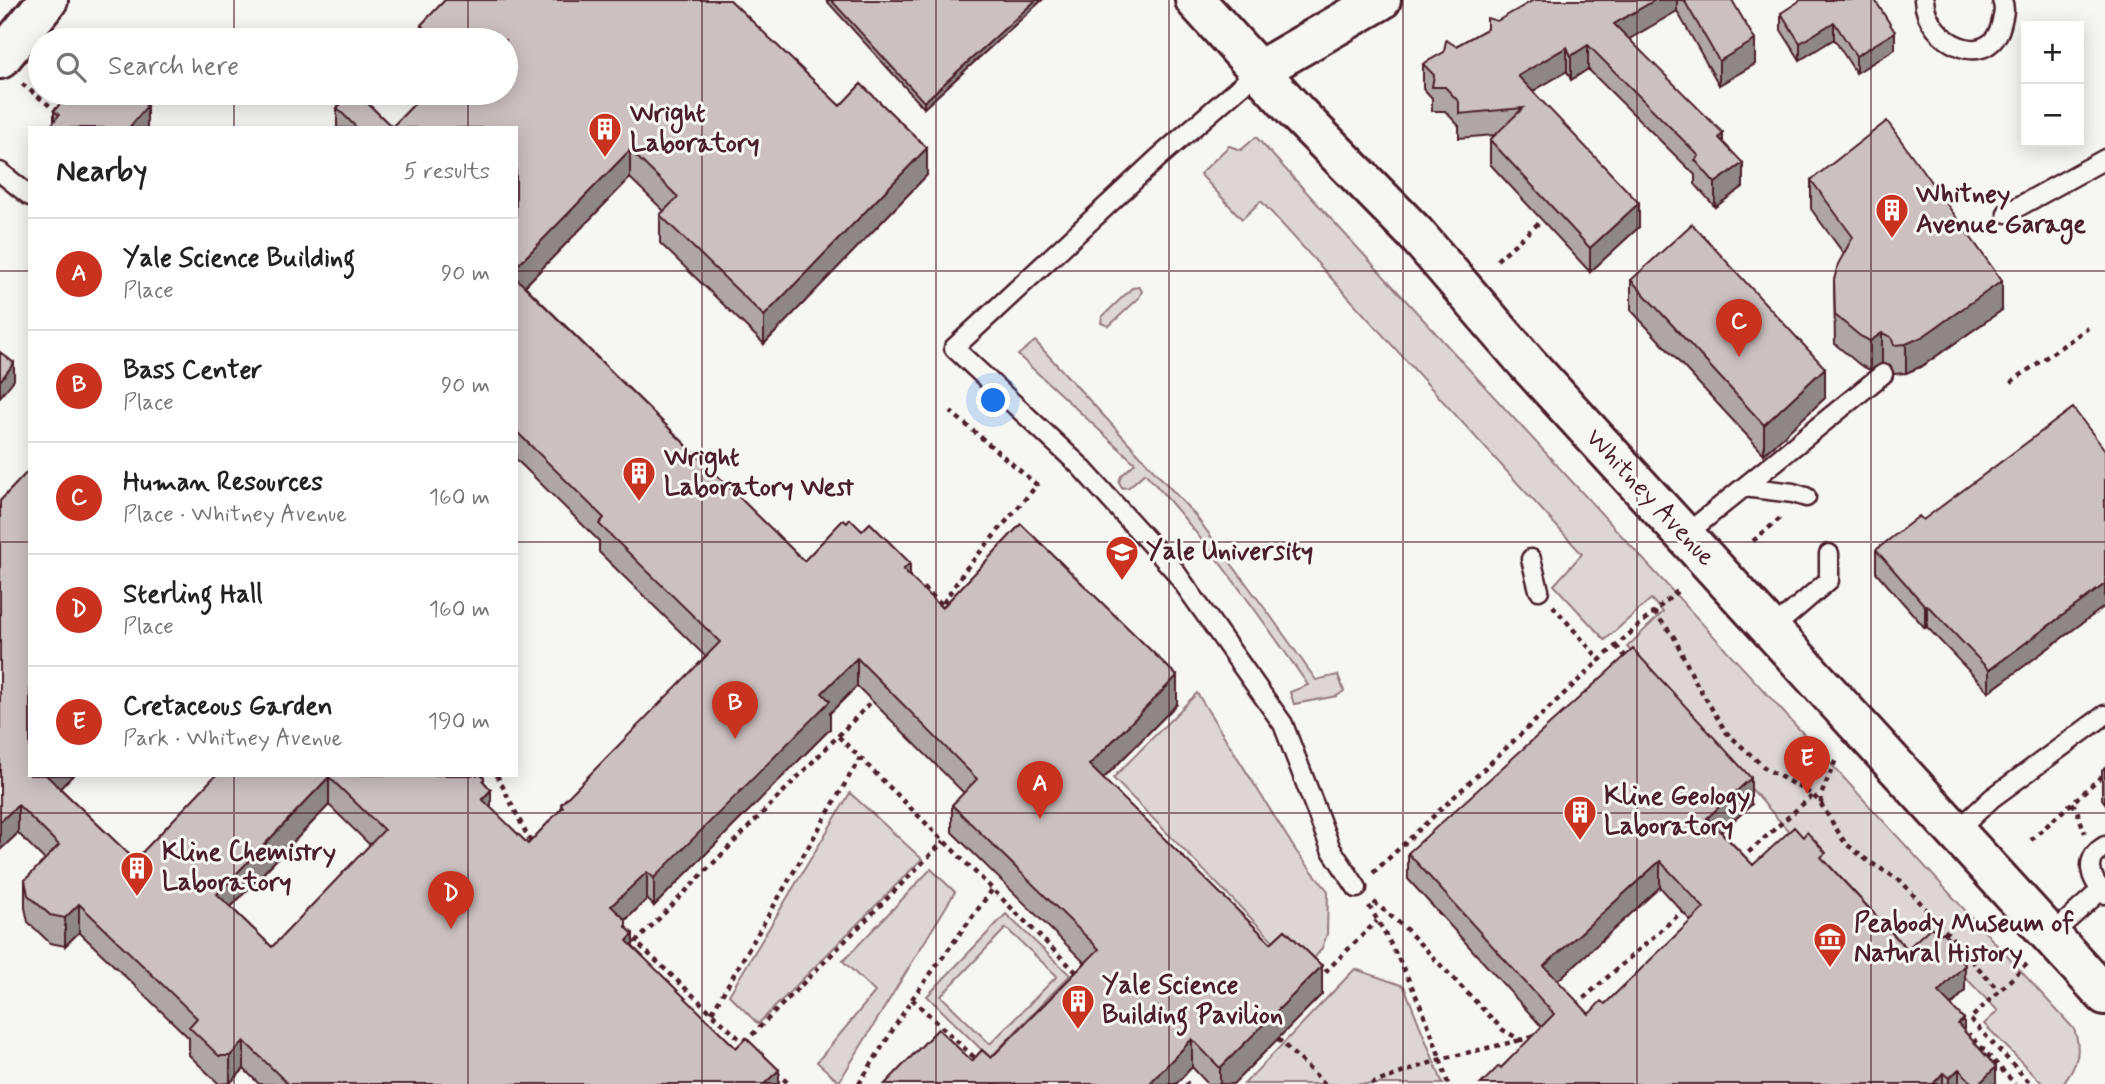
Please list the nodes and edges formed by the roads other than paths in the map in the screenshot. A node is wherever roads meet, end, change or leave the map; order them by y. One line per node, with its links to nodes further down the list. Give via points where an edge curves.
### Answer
1 (47, 0): 6 (main road)
2 (1195, 0): 9 (main road, Whitney Avenue)
3 (1381, 0): 9 (main road)
4 (1924, 0): 5 (lane, via 1924,14 1937,33 1970,49 1994,40 2001,27)
5 (2002, 0)
6 (33, 28)
7 (28, 37): 8 (main road)
8 (11, 71)
9 (1258, 71): 17 (main road, Whitney Avenue, via 1415,233); 25 (lane, via 954,348 1079,465 1174,570 1283,724 1331,849)
10 (2105, 159): 13 (lane)
11 (0, 172): 12 (lane)
12 (28, 194)
13 (2007, 213)
14 (1883, 374): 15 (lane)
15 (1744, 487): 16 (lane); 17 (lane)
16 (1805, 497)
17 (1685, 535): 21 (main road, Whitney Avenue)
18 (1829, 554): 21 (lane, via 1829,580)
19 (1531, 559): 20 (lane)
20 (1539, 590)
21 (1771, 629): 23 (main road, Whitney Avenue)
22 (2105, 715): 23 (lane, via 1992,798)
23 (1956, 832): 27 (main road, Whitney Avenue)
24 (2102, 848): 26 (lane, via 2090,870)
25 (1357, 888)
26 (2103, 892): 27 (lane)
27 (2039, 950): 28 (main road, Whitney Avenue)
28 (2105, 995)

